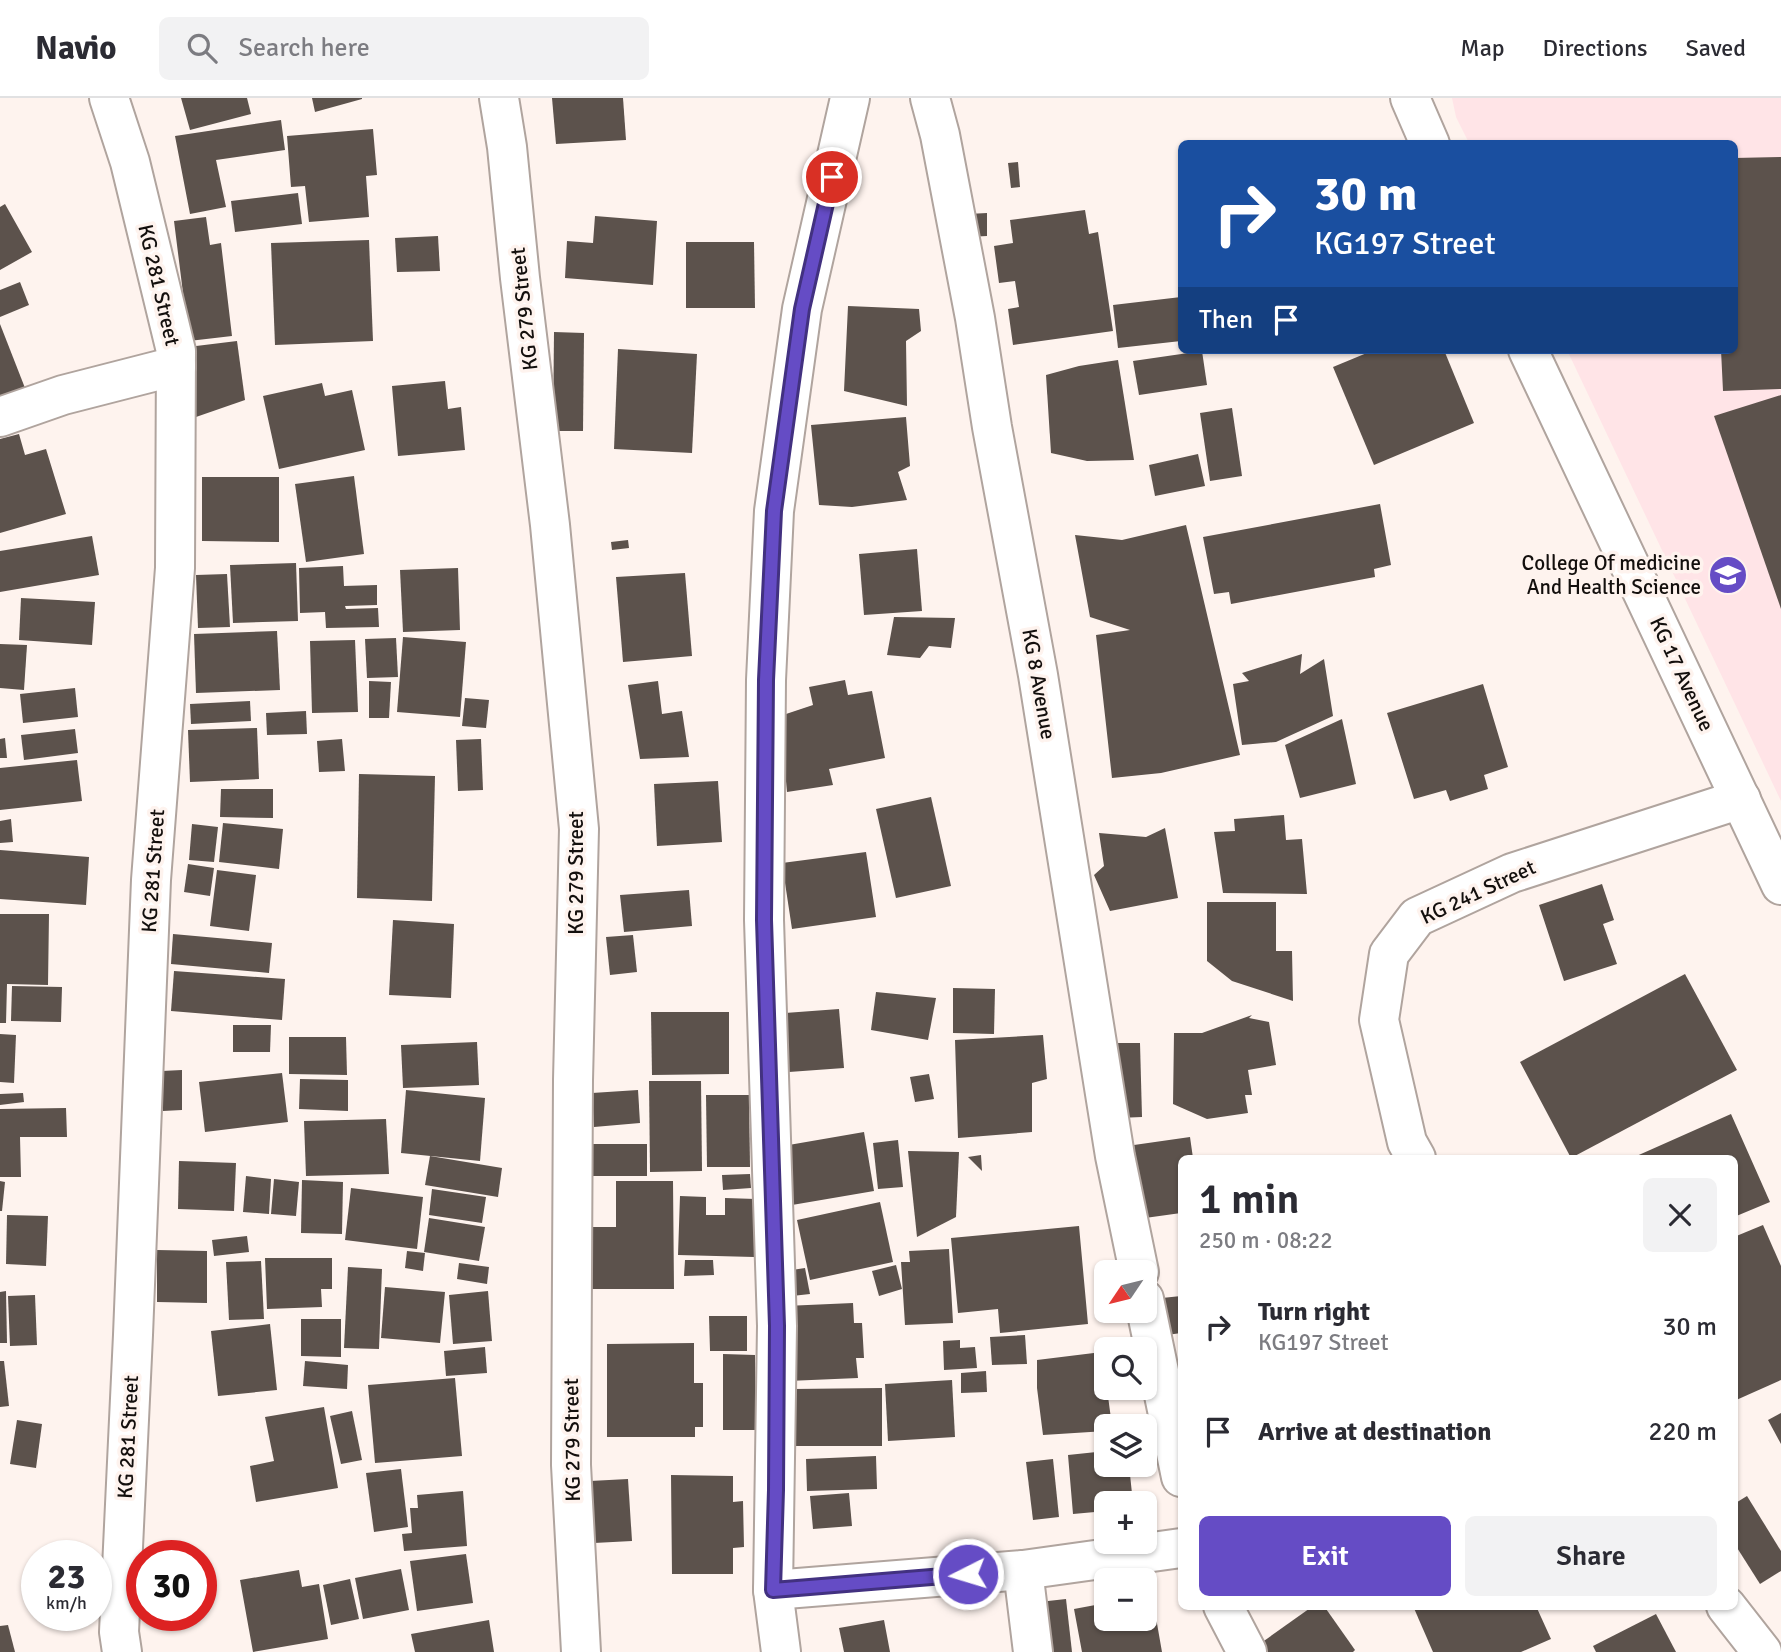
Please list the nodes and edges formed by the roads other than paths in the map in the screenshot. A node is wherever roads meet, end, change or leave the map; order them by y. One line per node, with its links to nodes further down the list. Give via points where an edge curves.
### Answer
1 (108, 98): 8 (street, KG 281 Street, via 130,162)
2 (499, 98): 22 (street, KG 279 Street, via 550,525 579,828 570,1465)
3 (850, 98): 18 (street, via 802,309 774,511 766,680 764,920 777,1326)
4 (930, 98): 13 (street, KG 8 Avenue, via 1036,661 1115,1156)
5 (1410, 98): 6 (street)
6 (1428, 140)
7 (1530, 354): 10 (street, KG 17 Avenue)
8 (176, 366): 9 (street, via 63,395); 21 (street, KG 281 Street, via 175,568 150,880 119,1632)
9 (0, 417)
10 (1741, 799): 11 (street, KG 17 Avenue); 12 (street, KG 241 Street, via 1512,873 1417,917 1389,954 1380,1020 1407,1143)
11 (1781, 885)
12 (1414, 1155)
13 (1137, 1260)
14 (1149, 1323): 15 (street)
15 (1178, 1463)
16 (1178, 1548): 17 (street)
17 (1023, 1570): 18 (street); 24 (street)
18 (773, 1590): 23 (street)
19 (1225, 1610): 25 (street)
20 (1729, 1610): 26 (street)
21 (122, 1652)
22 (581, 1652)
23 (781, 1652)
24 (1033, 1652)
25 (1247, 1652)
26 (1762, 1652)

